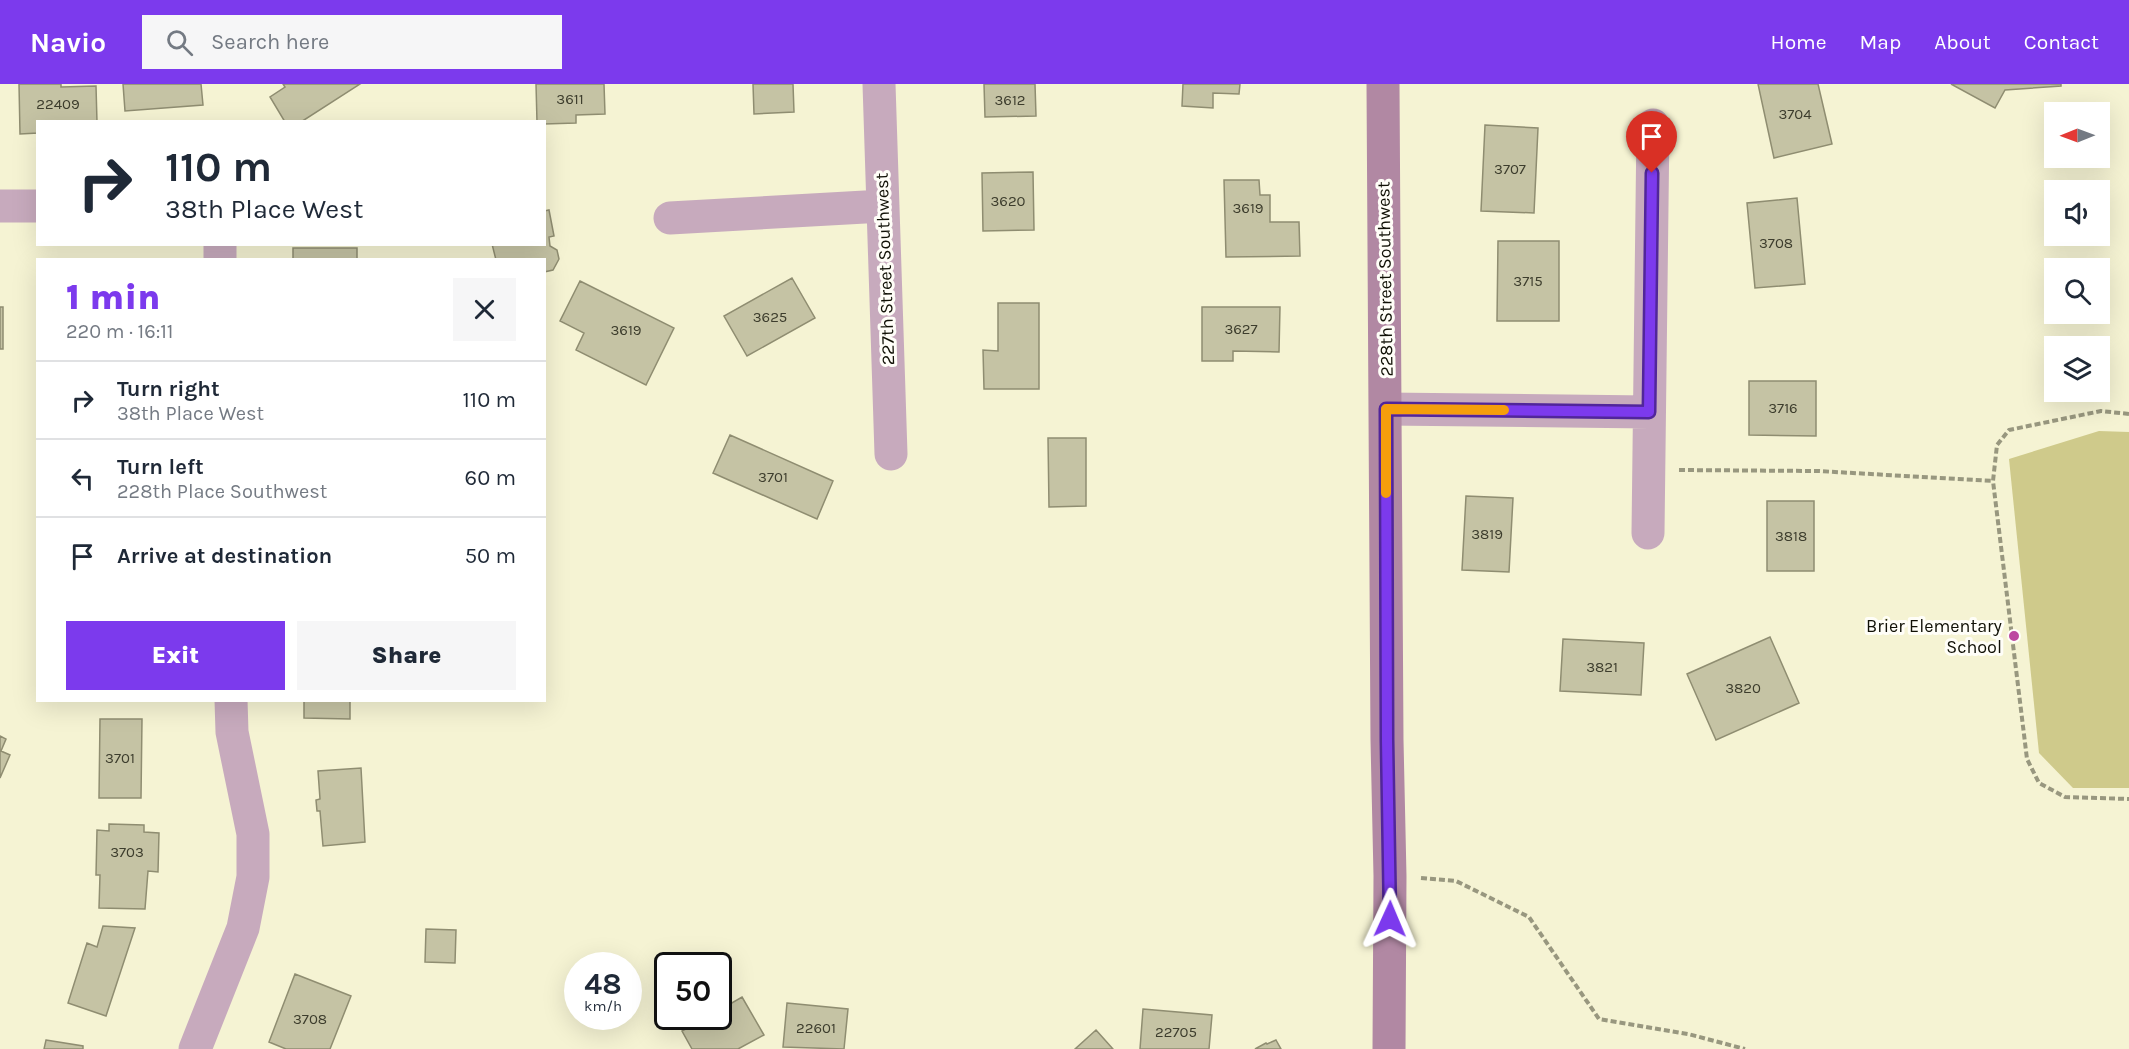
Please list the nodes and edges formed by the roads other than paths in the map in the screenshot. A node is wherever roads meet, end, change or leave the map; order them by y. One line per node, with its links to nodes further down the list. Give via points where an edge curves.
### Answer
1 (879, 84): 6 (street, 227th Street Southwest)
2 (1383, 84): 8 (main road, 228th Street Southwest)
3 (1653, 125): 9 (street)
4 (0, 206): 5 (street)
5 (36, 206)
6 (883, 206): 7 (street); 10 (street, 227th Street Southwest)
7 (670, 218)
8 (1386, 409): 9 (street); 14 (main road, 228th Street Southwest)
9 (1649, 412): 11 (street)
10 (891, 454)
11 (1648, 532)
12 (231, 702): 13 (street, via 232,732 253,834 253,877 243,928)
13 (195, 1049)
14 (1389, 1049)

